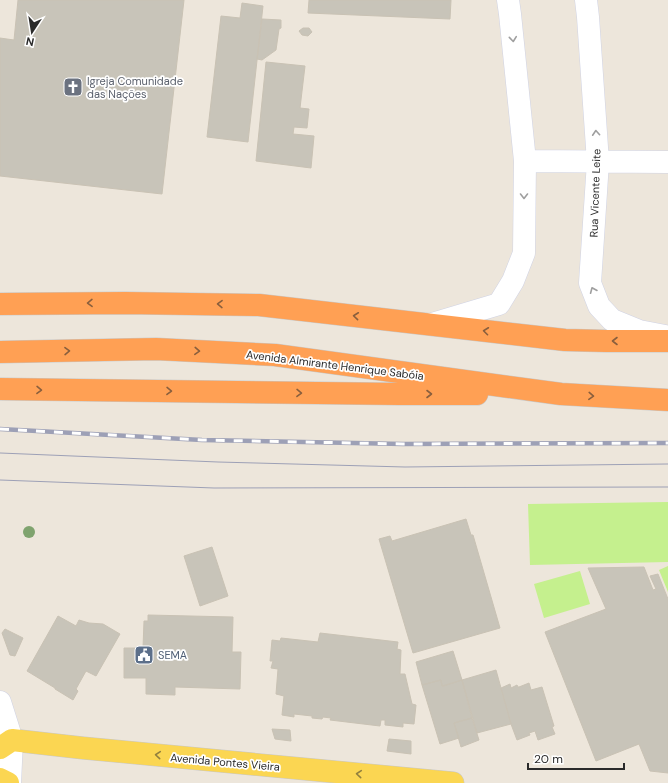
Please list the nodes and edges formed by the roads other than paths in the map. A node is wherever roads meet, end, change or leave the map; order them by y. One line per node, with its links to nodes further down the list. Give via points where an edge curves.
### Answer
1 (508, 0): 3 (street, one-way to 3)
2 (586, 0): 4 (street, Rua Vicente Leite, one-way to 2)
3 (524, 162): 4 (street); 7 (street, one-way to 7, via 524,254 513,280 499,304)
4 (598, 162): 5 (street); 8 (street, Rua Vicente Leite, one-way to 4, via 639,331 612,320 600,306 590,283)
5 (668, 162)
6 (0, 304): 7 (highway, one-way to 6, via 259,305)
7 (432, 324): 9 (highway, one-way to 7, via 565,340)
8 (668, 337)
9 (668, 340)
10 (0, 352): 12 (highway, Avenida Almirante Henrique Sabóia, one-way to 12, via 156,349 275,355)
11 (0, 389): 12 (highway, one-way to 12)
12 (561, 394): 13 (highway, Avenida Almirante Henrique Sabóia, one-way to 13)
13 (668, 400)
14 (0, 702): 15 (street)
15 (6, 744): 17 (street); 18 (main road, Avenida Pontes Vieira, one-way to 15, via 91,749)
16 (0, 780): 17 (main road)
17 (9, 783)
18 (453, 783)

